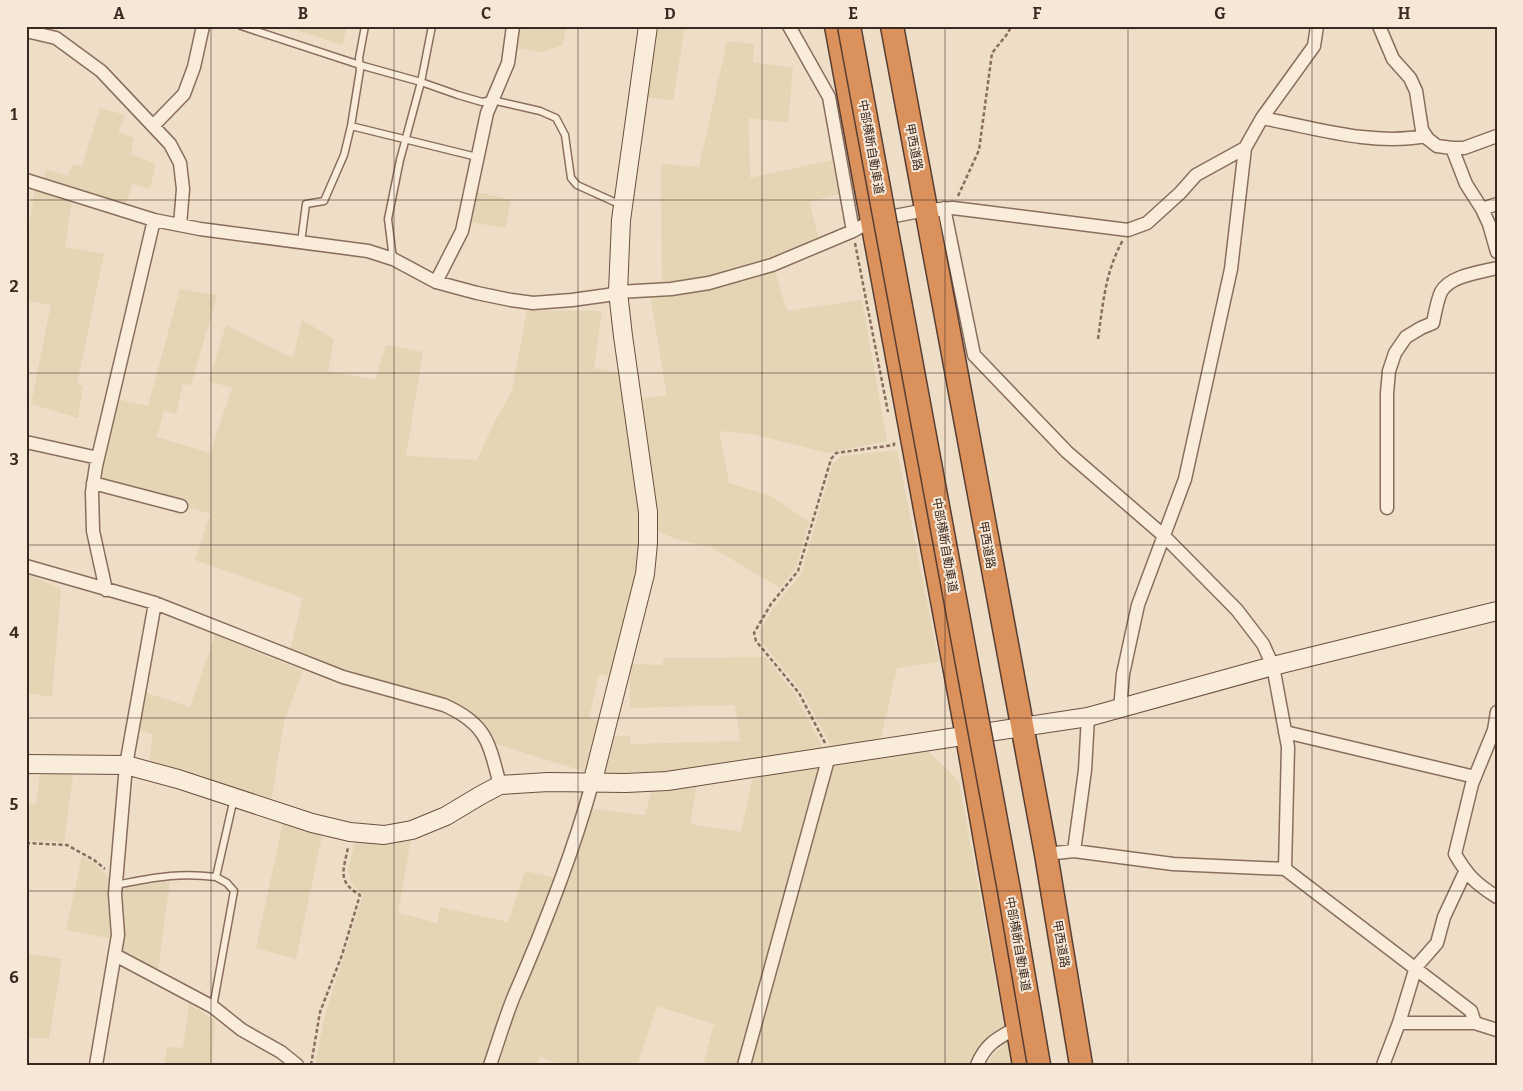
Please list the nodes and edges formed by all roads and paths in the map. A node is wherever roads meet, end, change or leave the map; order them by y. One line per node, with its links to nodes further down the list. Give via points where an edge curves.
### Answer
1 (203, 26): 20 (street, via 184,94)
2 (241, 26): 16 (lane)
3 (365, 26): 16 (lane)
4 (432, 26): 17 (lane)
5 (513, 26): 18 (street, via 508,63)
6 (648, 26): 30 (street)
7 (789, 26): 37 (street, via 829,97)
8 (836, 26): 34 (highway)
9 (849, 26): 94 (highway, 中部横断自動車道, bridge)
10 (860, 26): 95 (highway, 中部横断自動車道)
11 (892, 26): 31 (highway, 甲西道路)
12 (1010, 26): 31 (path, via 992,53 978,150)
13 (1317, 26): 19 (street, via 1314,46)
14 (1380, 26): 22 (street, via 1393,59 1410,78 1416,92 1422,130)
15 (26, 32): 20 (street, via 56,38 101,71)
16 (360, 65): 17 (lane); 21 (lane)
17 (421, 82): 18 (lane, via 482,102); 24 (lane)
18 (492, 100): 27 (street); 30 (lane, via 556,118 565,136 571,178 577,185)
19 (1262, 118): 22 (street, via 1379,140); 25 (street)
20 (153, 126): 35 (street, via 170,144 180,163 183,189)
21 (351, 126): 24 (lane); 38 (lane, via 344,155 324,201 306,204)
22 (1426, 136): 26 (street, via 1437,146)
23 (1497, 136): 26 (street, via 1464,148)
24 (406, 139): 27 (lane); 40 (lane, via 388,219)
25 (1245, 148): 36 (street, via 1196,175 1147,222); 52 (street, via 1229,279 1185,479)
26 (1452, 148): 32 (street, via 1466,184)
27 (478, 157): 42 (street, via 462,232)
28 (26, 180): 33 (street)
29 (1497, 204): 32 (street)
30 (622, 205): 43 (street)
31 (941, 209): 34 (street); 36 (street); 52 (street, via 974,355 1067,452); 61 (highway, 甲西道路)
32 (1482, 209): 39 (street, via 1490,224)
33 (154, 220): 35 (street); 48 (street)
34 (873, 220): 37 (street); 63 (highway)
35 (180, 225): 38 (street)
36 (1128, 230): 44 (path, via 1107,277)
37 (853, 231): 43 (street, via 772,265 708,283); 45 (path)
38 (301, 242): 40 (street, via 368,251)
39 (1497, 252)
40 (393, 259): 42 (street)
41 (1497, 268): 51 (street, via 1447,283 1433,323 1406,337 1395,353 1387,393)
42 (436, 282): 43 (street, via 534,303)
43 (618, 292): 68 (street, via 648,512 648,543 645,574)
44 (1098, 339)
45 (889, 416)
46 (892, 435): 64 (path, via 894,445 836,453 831,459 798,571 771,604 754,633 756,641 799,694)
47 (26, 442): 48 (street)
48 (98, 458): 49 (street)
49 (93, 483): 50 (street); 54 (street, via 92,531)
50 (181, 506)
51 (1387, 508)
52 (1163, 535): 57 (street, via 1236,610 1263,644); 58 (street, via 1138,605 1123,674)
53 (26, 566): 54 (street)
54 (106, 590): 55 (street)
55 (155, 603): 66 (street); 69 (street, via 343,677 460,712 483,733)
56 (1497, 611): 57 (street)
57 (1273, 666): 58 (street); 62 (street)
58 (1120, 710): 60 (street)
59 (1497, 712): 67 (street, via 1494,730)
60 (1088, 717): 61 (street); 73 (street, via 1085,770)
61 (1021, 728): 63 (street); 74 (highway, 甲西道路)
62 (1285, 732): 67 (street); 75 (street, via 1288,747)
63 (966, 736): 64 (street); 85 (highway)
64 (829, 756): 68 (street, via 667,781); 91 (street)
65 (26, 764): 66 (street)
66 (126, 765): 70 (street); 78 (street)
67 (1475, 777): 76 (street, via 1455,854)
68 (592, 784): 69 (street, via 548,782); 90 (street, via 579,829)
69 (500, 786): 71 (street, via 446,816 412,830 384,835)
70 (234, 797): 71 (street); 77 (lane)
71 (350, 832): 89 (path, via 343,876 348,888 360,895 320,1012)
72 (26, 843): 78 (path, via 67,845 94,860)
73 (1074, 851): 74 (street); 75 (street, via 1173,864)
74 (1046, 854): 96 (highway, 甲西道路)
75 (1284, 869): 81 (street)
76 (1465, 872): 79 (street); 81 (street, via 1444,917 1437,943)
77 (216, 878): 78 (lane, via 192,874); 82 (lane, via 234,891)
78 (116, 882): 80 (street, via 118,935)
79 (1497, 897)
80 (115, 954): 82 (street); 87 (street)
81 (1416, 968): 83 (street); 84 (street, via 1471,1011)
82 (213, 1006): 88 (street, via 242,1030)
83 (1400, 1023): 84 (street); 97 (street)
84 (1475, 1023): 86 (street)
85 (1018, 1027): 92 (street, via 993,1040); 93 (highway)
86 (1497, 1030)
87 (96, 1065)
88 (297, 1065)
89 (311, 1065)
90 (490, 1065)
91 (744, 1065)
92 (976, 1065)
93 (1024, 1065)
94 (1039, 1065)
95 (1048, 1065)
96 (1081, 1065)
97 (1383, 1065)

